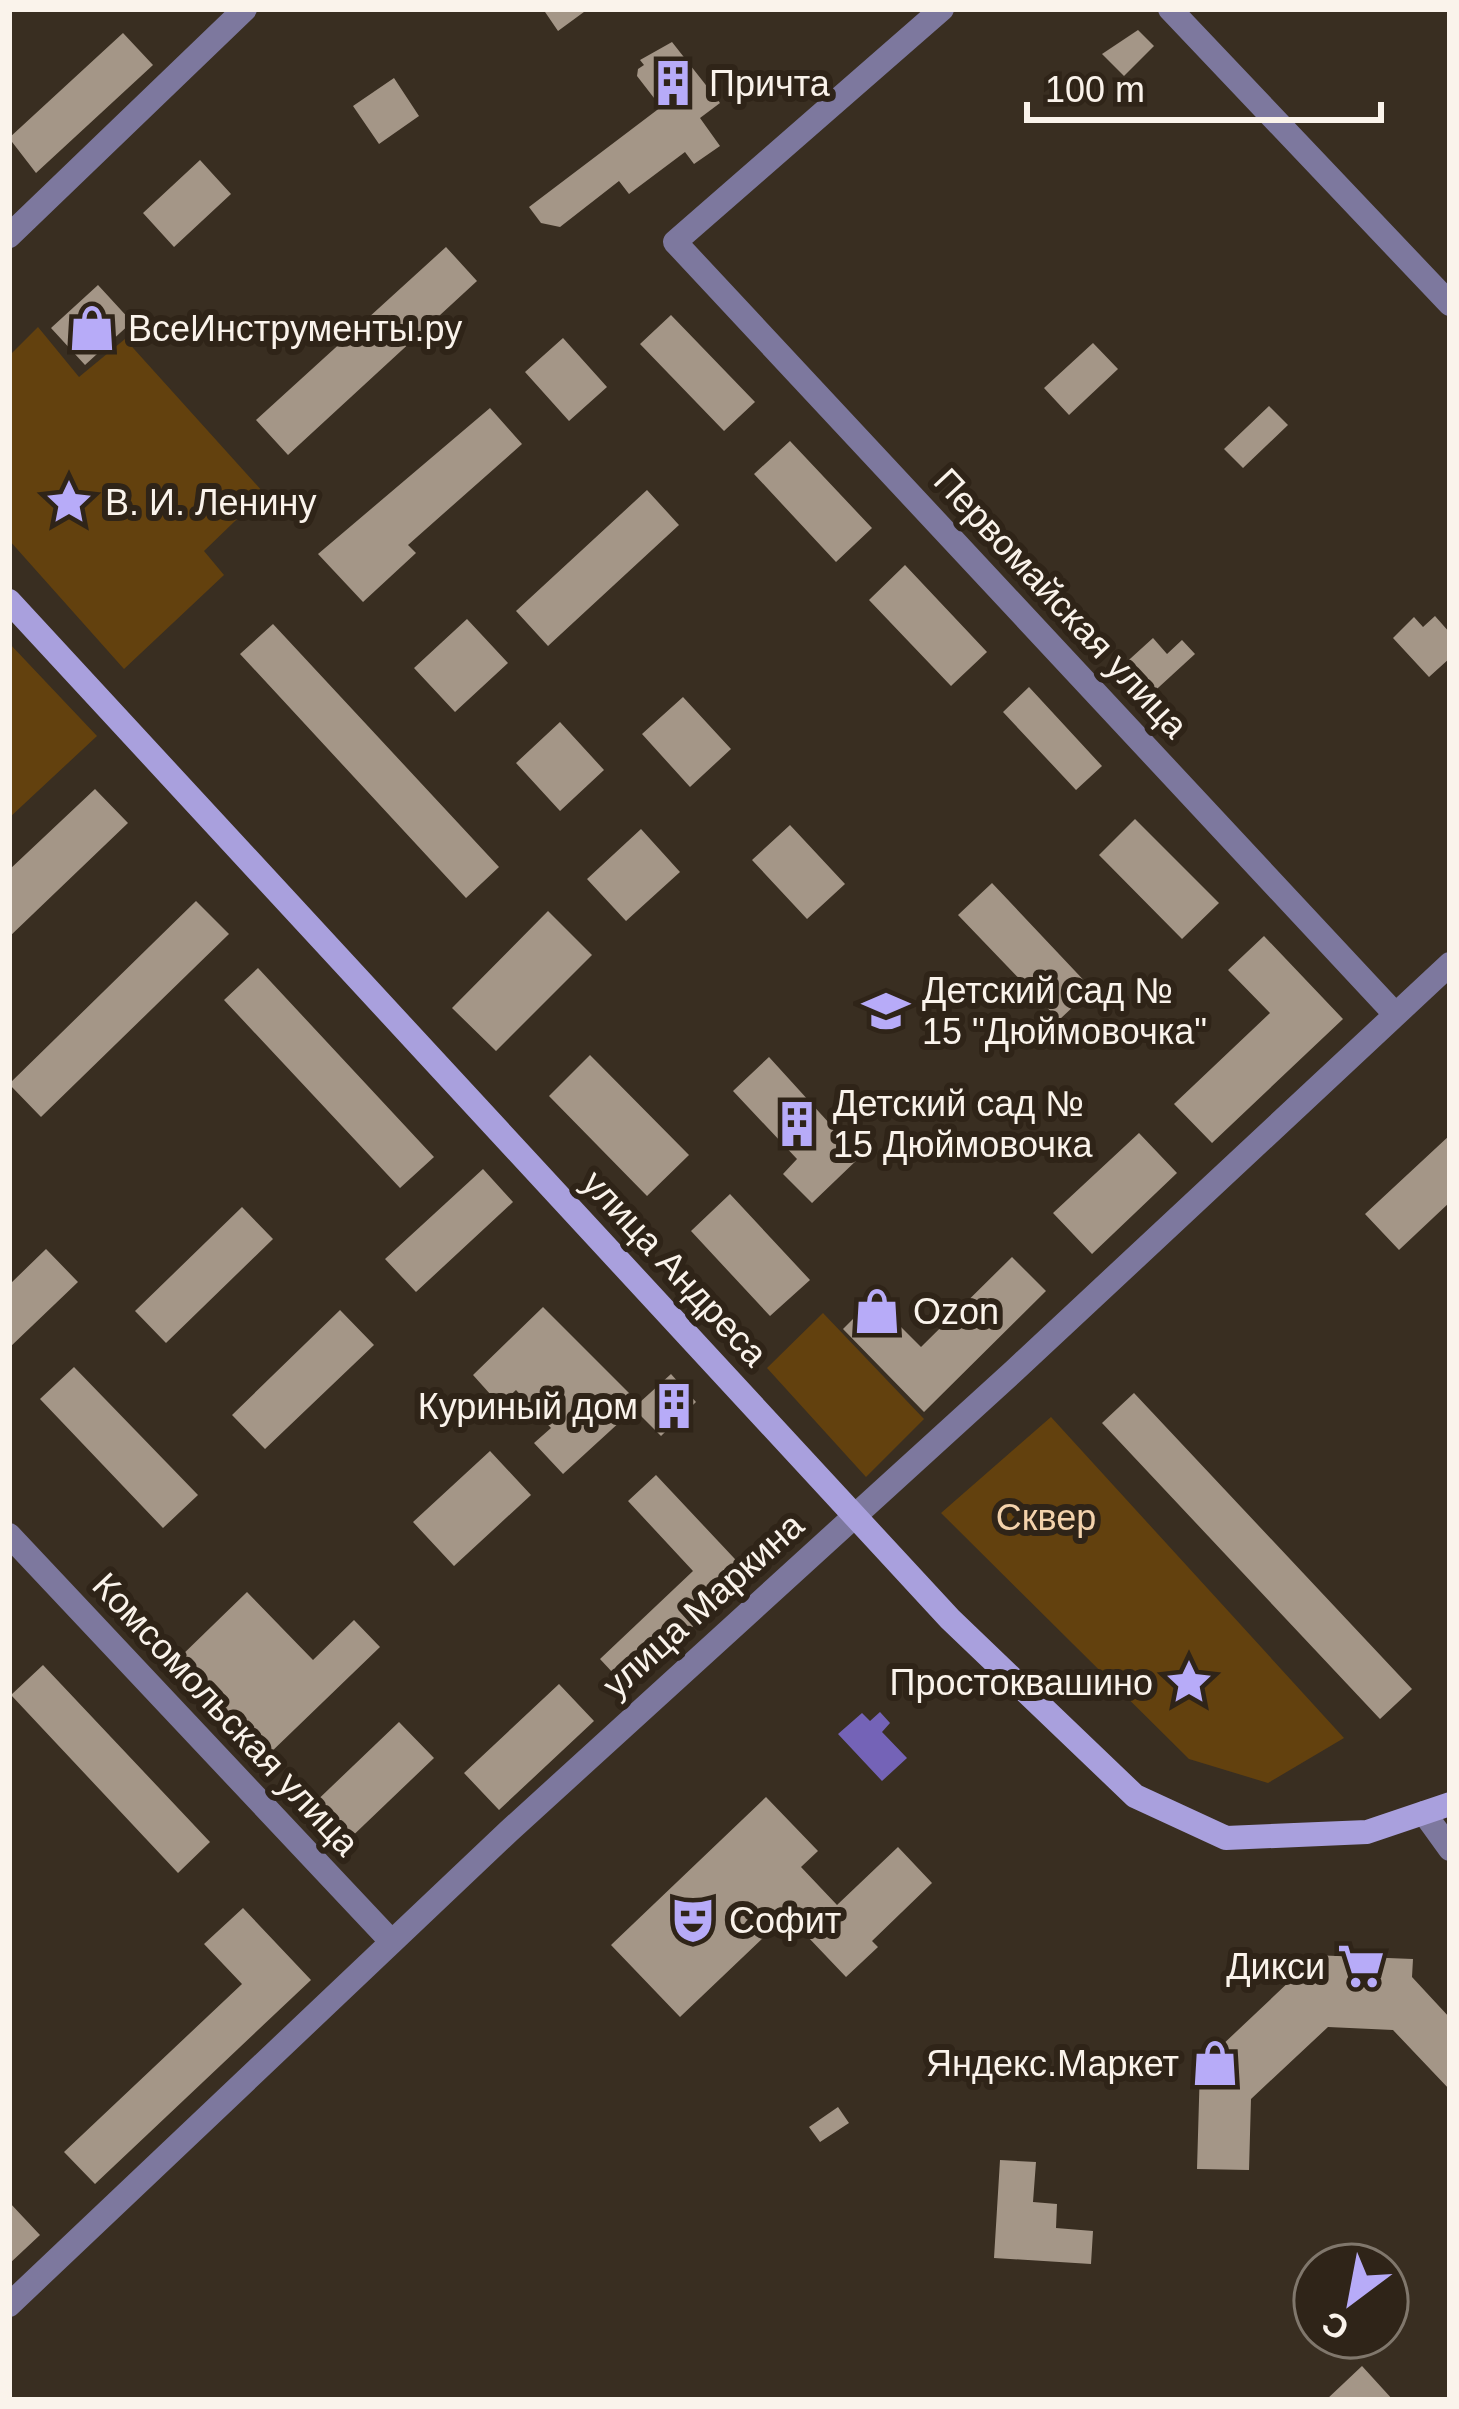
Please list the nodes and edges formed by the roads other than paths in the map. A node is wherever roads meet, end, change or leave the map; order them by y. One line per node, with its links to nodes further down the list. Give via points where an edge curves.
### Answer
1 (245, 9): 4 (street)
2 (942, 9): 8 (street, Первомайская улица, via 675,242)
3 (1170, 9): 5 (street)
4 (9, 236)
5 (1450, 304)
6 (9, 601): 9 (street, улица Андреса)
7 (1450, 964): 8 (street, улица Маркина)
8 (1395, 1013): 9 (street, улица Маркина)
9 (854, 1516): 12 (street, улица Андреса, via 1136,1796 1226,1838 1367,1832); 14 (street, улица Маркина)
10 (9, 1535): 14 (street, Комсомольская улица)
11 (1450, 1804): 12 (street, улица Андреса)
12 (1424, 1813): 13 (street)
13 (1450, 1849)
14 (391, 1941): 15 (street, улица Маркина)
15 (9, 2305)

